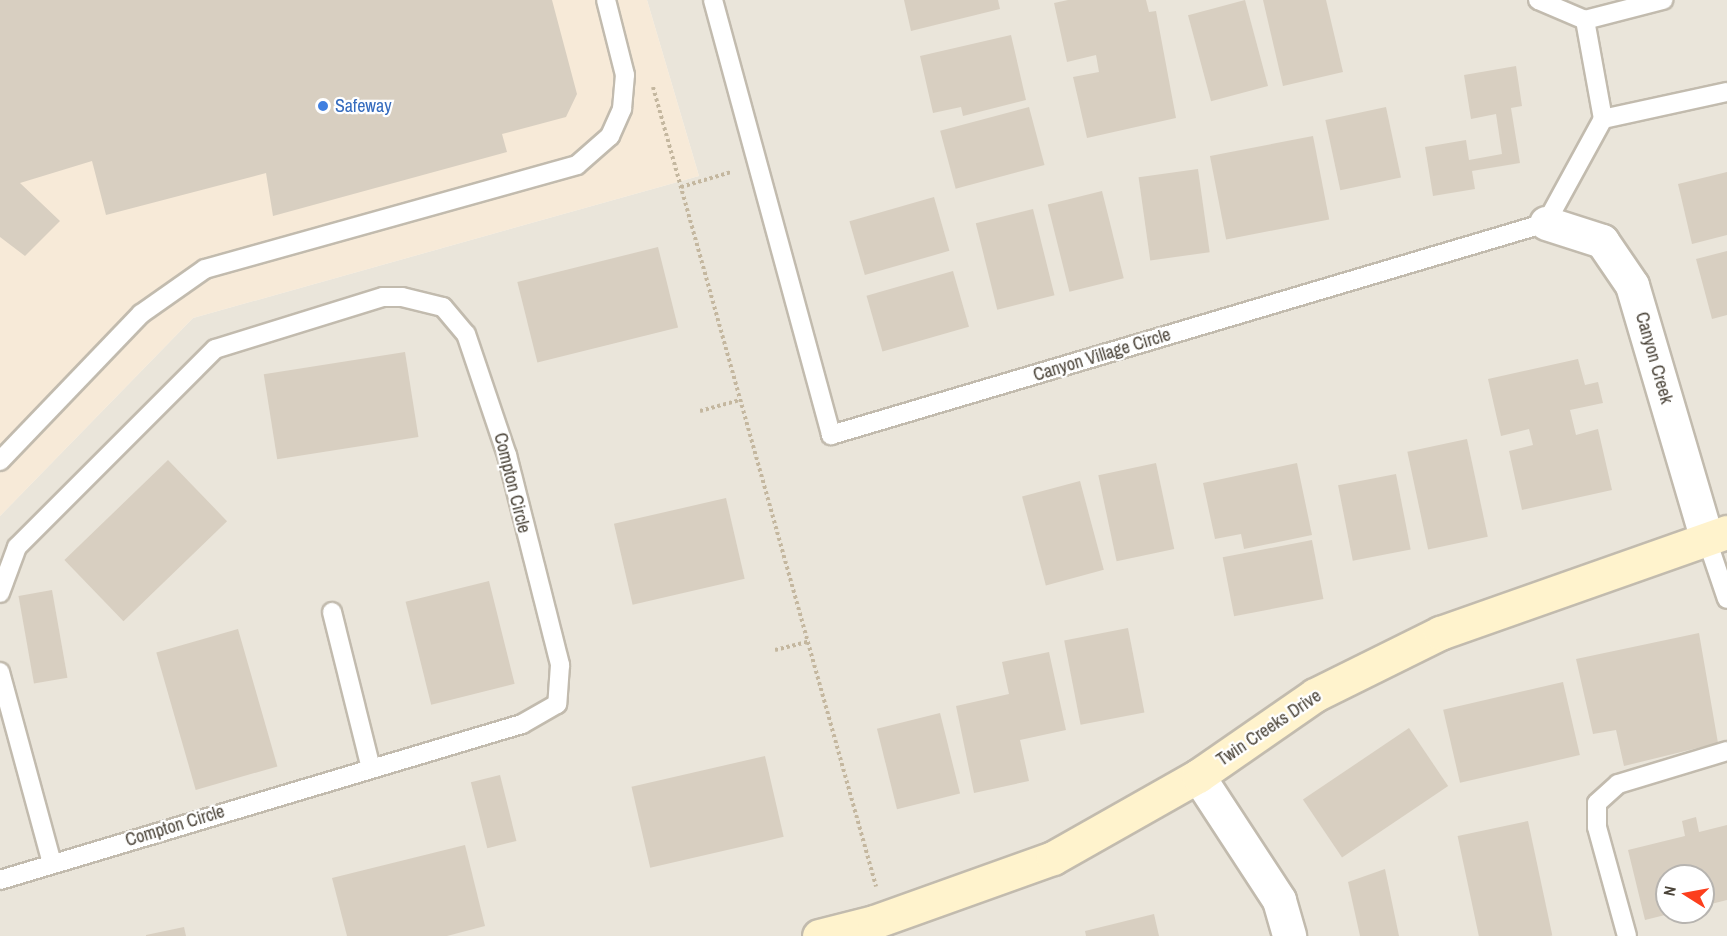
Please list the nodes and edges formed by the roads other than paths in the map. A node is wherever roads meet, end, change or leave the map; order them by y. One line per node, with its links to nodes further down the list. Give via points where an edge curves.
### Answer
1 (606, 0): 9 (lane, via 626,75 622,109 610,136 577,165 205,269 141,314)
2 (713, 0): 8 (lane, Canyon Village Circle, via 831,435)
3 (1538, 0): 5 (lane)
4 (1663, 0): 5 (lane)
5 (1585, 20): 7 (lane)
6 (1727, 92): 7 (lane)
7 (1603, 118): 8 (lane)
8 (1546, 223): 10 (street, Canyon Creek, via 1602,241 1632,285)
9 (0, 461)
10 (1717, 536): 12 (lane); 17 (street, Twin Creeks Drive, via 1440,633 1315,695)
11 (0, 592): 16 (lane, Compton Circle, via 17,547 215,349 383,297 443,307 466,334 507,455 560,665 557,705 522,724)
12 (1727, 599)
13 (332, 612): 16 (lane)
14 (0, 672): 18 (lane)
15 (1727, 751): 23 (lane, via 1618,784 1597,803 1597,827)
16 (371, 768): 18 (lane, Compton Circle)
17 (1198, 776): 20 (street, Twin Creeks Drive, via 1053,858); 22 (street, via 1279,900)
18 (52, 864): 19 (lane, Compton Circle)
19 (0, 880)
20 (879, 926): 21 (street, Twin Creeks Drive)
21 (819, 936)
22 (1289, 936)
23 (1628, 936)

